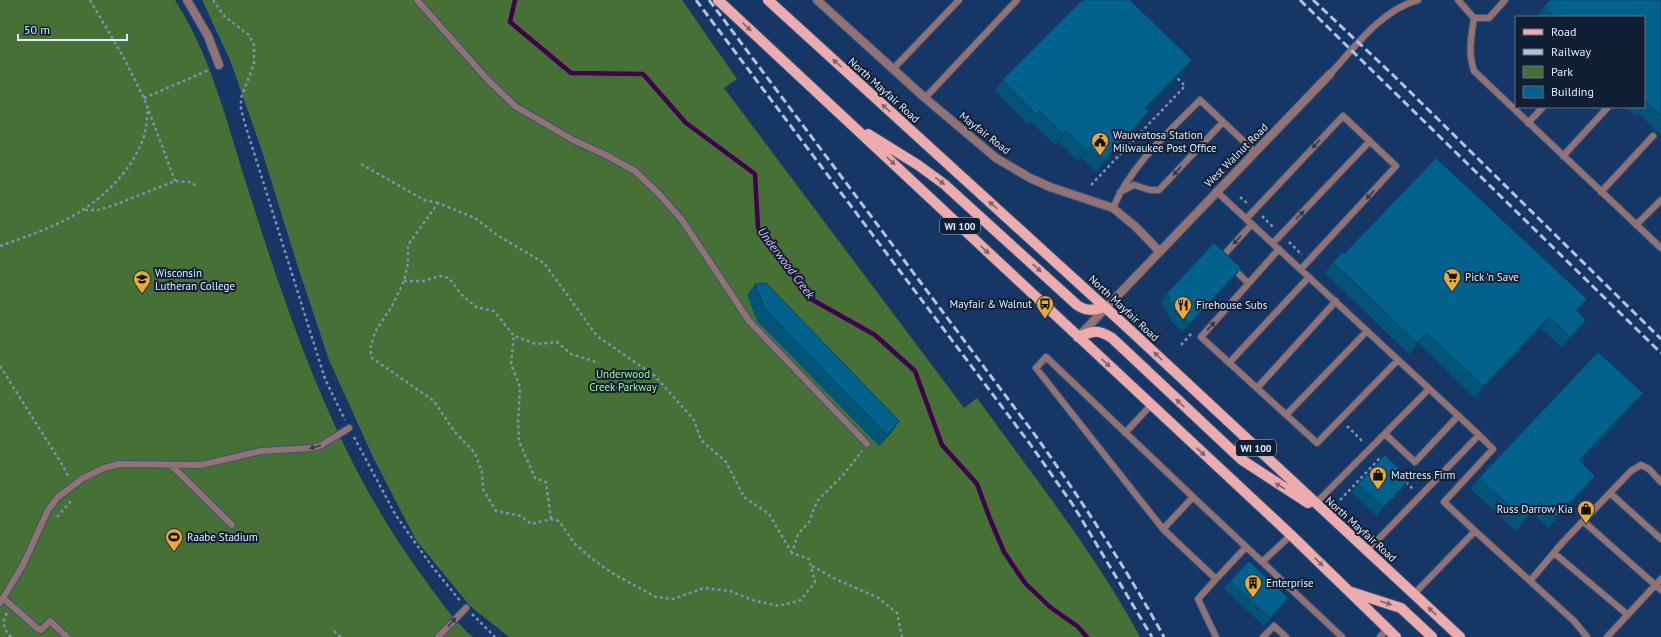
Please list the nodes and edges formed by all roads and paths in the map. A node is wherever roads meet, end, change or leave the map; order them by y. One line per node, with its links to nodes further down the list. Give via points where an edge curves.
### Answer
1 (90, 0): 18 (path)
2 (188, 0): 14 (street, via 208,36)
3 (213, 0): 76 (path, via 226,17 249,35 254,45 254,64 241,98 241,109 325,379)
4 (417, 0): 81 (lane, via 487,79 515,106 573,140 635,171 659,194 682,220 749,321)
5 (718, 0): 23 (main road, WI 100, one-way to 23)
6 (768, 0): 60 (main road, North Mayfair Road / WI 100, one-way to 6)
7 (817, 0): 15 (street, Mayfair Road)
8 (959, 0): 15 (lane)
9 (1017, 0): 19 (lane)
10 (1418, 0): 16 (lane, West Walnut Road, via 1402,6 1382,20)
11 (1458, 0): 13 (lane)
12 (1505, 0): 13 (lane, via 1489,18)
13 (1474, 18): 25 (lane, via 1470,43 1470,59 1474,71)
14 (219, 66): 18 (path)
15 (893, 69): 19 (street, Mayfair Road)
16 (1330, 74): 28 (street, West Walnut Road)
17 (1177, 78): 32 (path, via 1185,86)
18 (144, 98): 20 (path)
19 (925, 98): 41 (street, Mayfair Road, via 978,144 1011,168 1050,187)
20 (148, 107): 31 (path); 42 (path, via 145,132 131,162 118,180)
21 (1542, 108): 25 (lane)
22 (1607, 108): 29 (lane)
23 (845, 118): 60 (main road, one-way to 60, via 944,184 1077,305 1091,311); 64 (main road, WI 100, one-way to 64)
24 (1223, 122): 28 (lane); 35 (lane, one-way to 35, via 1159,190 1134,185); 35 (lane, via 1200,100 1132,172)
25 (1528, 123): 29 (lane)
26 (1653, 136): 36 (lane)
27 (1370, 141): 44 (lane, one-way to 44, via 1343,116); 49 (lane, one-way to 27); 55 (lane, one-way to 55, via 1396,166)
28 (1255, 152): 34 (street, West Walnut Road)
29 (1563, 156): 36 (lane)
30 (362, 164): 39 (path, via 424,200)
31 (176, 181): 33 (path, via 190,182); 42 (path, via 98,210)
32 (1091, 185)
33 (198, 187)
34 (1216, 191): 44 (lane); 53 (street, West Walnut Road)
35 (1120, 192): 41 (lane)
36 (1601, 192): 46 (lane)
37 (1240, 197): 40 (path)
38 (1661, 200): 46 (lane)
39 (438, 203): 57 (path, via 408,245); 103 (path, via 476,218 497,235 544,263 597,336 655,376 694,420 701,440 726,462 744,497 769,514)
40 (1250, 206)
41 (1113, 208): 53 (street, Mayfair Road)
42 (84, 210): 50 (path, via 49,229)
43 (1261, 216): 47 (path)
44 (1246, 218): 45 (lane)
45 (1252, 224): 49 (lane); 58 (lane, one-way to 58, via 1221,257)
46 (1636, 225): 51 (lane)
47 (1278, 231)
48 (1289, 242): 54 (path)
49 (1273, 243): 52 (lane)
50 (0, 246)
51 (1661, 248)
52 (1279, 249): 55 (lane); 58 (lane)
53 (1159, 250): 60 (street, West Walnut Road)
54 (1304, 257)
55 (1301, 269): 56 (lane)
56 (1309, 277): 59 (lane); 68 (lane)
57 (404, 281): 63 (path, via 423,281 440,276 449,278 462,295 476,307 494,311); 93 (path, via 375,332 370,349 372,358 434,401 454,431 475,453 482,472 483,489 496,511 521,516 531,524)
58 (1248, 283): 68 (lane, one-way to 58, via 1201,337)
59 (1336, 301): 61 (lane); 70 (lane)
60 (1104, 307): 64 (street, West Walnut Road); 92 (main road, North Mayfair Road / WI 100, one-way to 60)
61 (1367, 331): 66 (lane); 73 (lane)
62 (1192, 333): 65 (path)
63 (514, 336): 67 (path, via 536,344 557,342 571,354); 93 (path, via 511,364 520,387 519,441 535,478 546,482)
64 (1078, 337): 72 (main road, WI 100, one-way to 72); 92 (main road, one-way to 64, via 1242,460 1112,338 1093,331)
65 (1181, 344)
66 (1398, 360): 71 (lane); 75 (lane)
67 (599, 363)
68 (1229, 363): 70 (lane)
69 (0, 366): 86 (path)
70 (1257, 388): 73 (lane)
71 (1429, 389): 74 (lane); 78 (lane)
72 (1151, 406): 77 (lane); 99 (main road, WI 100, one-way to 99)
73 (1286, 415): 75 (lane, via 1317,443)
74 (1458, 416): 78 (lane, via 1415,462); 79 (lane)
75 (1340, 420): 80 (path)
76 (349, 428): 83 (lane, one-way to 83, via 320,446 311,448 261,451 201,465); 116 (path, via 395,514 431,565)
77 (1126, 433): 90 (lane); 97 (lane, via 1046,358 1036,368)
78 (1385, 434): 92 (lane)
79 (1479, 435): 98 (lane, via 1494,449 1444,502); 102 (lane)
80 (1363, 442)
81 (867, 444): 103 (path, via 843,475 817,501 809,522 798,534)
82 (1385, 463): 91 (path, via 1380,458)
83 (172, 466): 86 (lane, via 119,464 104,468); 96 (lane)
84 (1402, 478): 87 (path)
85 (1661, 482): 88 (lane, via 1649,469 1641,465)
86 (73, 484): 114 (lane, via 48,510 23,565)
87 (1413, 489)
88 (1610, 493): 94 (lane); 100 (lane)
89 (76, 497): 95 (path)
90 (1193, 497): 97 (lane); 101 (lane)
91 (1340, 500)
92 (1315, 505): 102 (main road, North Mayfair Road)
93 (551, 520): 106 (path, via 562,523 575,544 590,557 656,597 674,599 704,588 730,591 752,600 779,606 801,600 816,582)
94 (1584, 521): 104 (lane); 110 (lane)
95 (54, 523)
96 (232, 525)
97 (1163, 529): 107 (lane)
98 (1475, 531): 109 (lane); 113 (lane)
99 (1291, 535): 105 (lane); 112 (main road, WI 100, one-way to 112)
100 (1661, 539)
101 (1246, 547): 105 (lane); 107 (lane)
102 (1367, 551): 113 (main road, North Mayfair Road)
103 (792, 553): 106 (path, via 809,559)
104 (1554, 553): 109 (lane); 117 (lane)
105 (1262, 562): 129 (lane)
106 (812, 566): 125 (path, via 877,597 897,613)
107 (1216, 579): 126 (lane, via 1198,600)
108 (1661, 579): 110 (lane)
109 (1530, 581): 134 (lane, via 1574,621)
110 (1656, 585): 111 (lane); 117 (lane)
111 (1661, 590)
112 (1349, 591): 118 (main road, WI 100); 132 (main road, one-way to 132, via 1401,608)
113 (1414, 594): 133 (main road, North Mayfair Road, one-way to 113)
114 (2, 600): 115 (lane)
115 (12, 606): 120 (path, via 4,618 3,626); 121 (lane, via 37,628 41,630 50,621)
116 (466, 608): 123 (lane, one-way to 116); 124 (path)
117 (1628, 615): 135 (lane)
118 (1387, 629): 130 (lane); 131 (main road, WI 100)
119 (334, 631): 122 (path)
120 (11, 637)
121 (67, 637)
122 (341, 637)
123 (438, 637)
124 (495, 637)
125 (902, 637)
126 (1216, 637)
127 (1262, 637): 128 (lane, via 1274,626)
128 (1286, 637)
129 (1342, 637)
130 (1380, 637)
131 (1396, 637)
132 (1432, 637)
133 (1460, 637)
134 (1587, 637)
135 (1607, 637)

